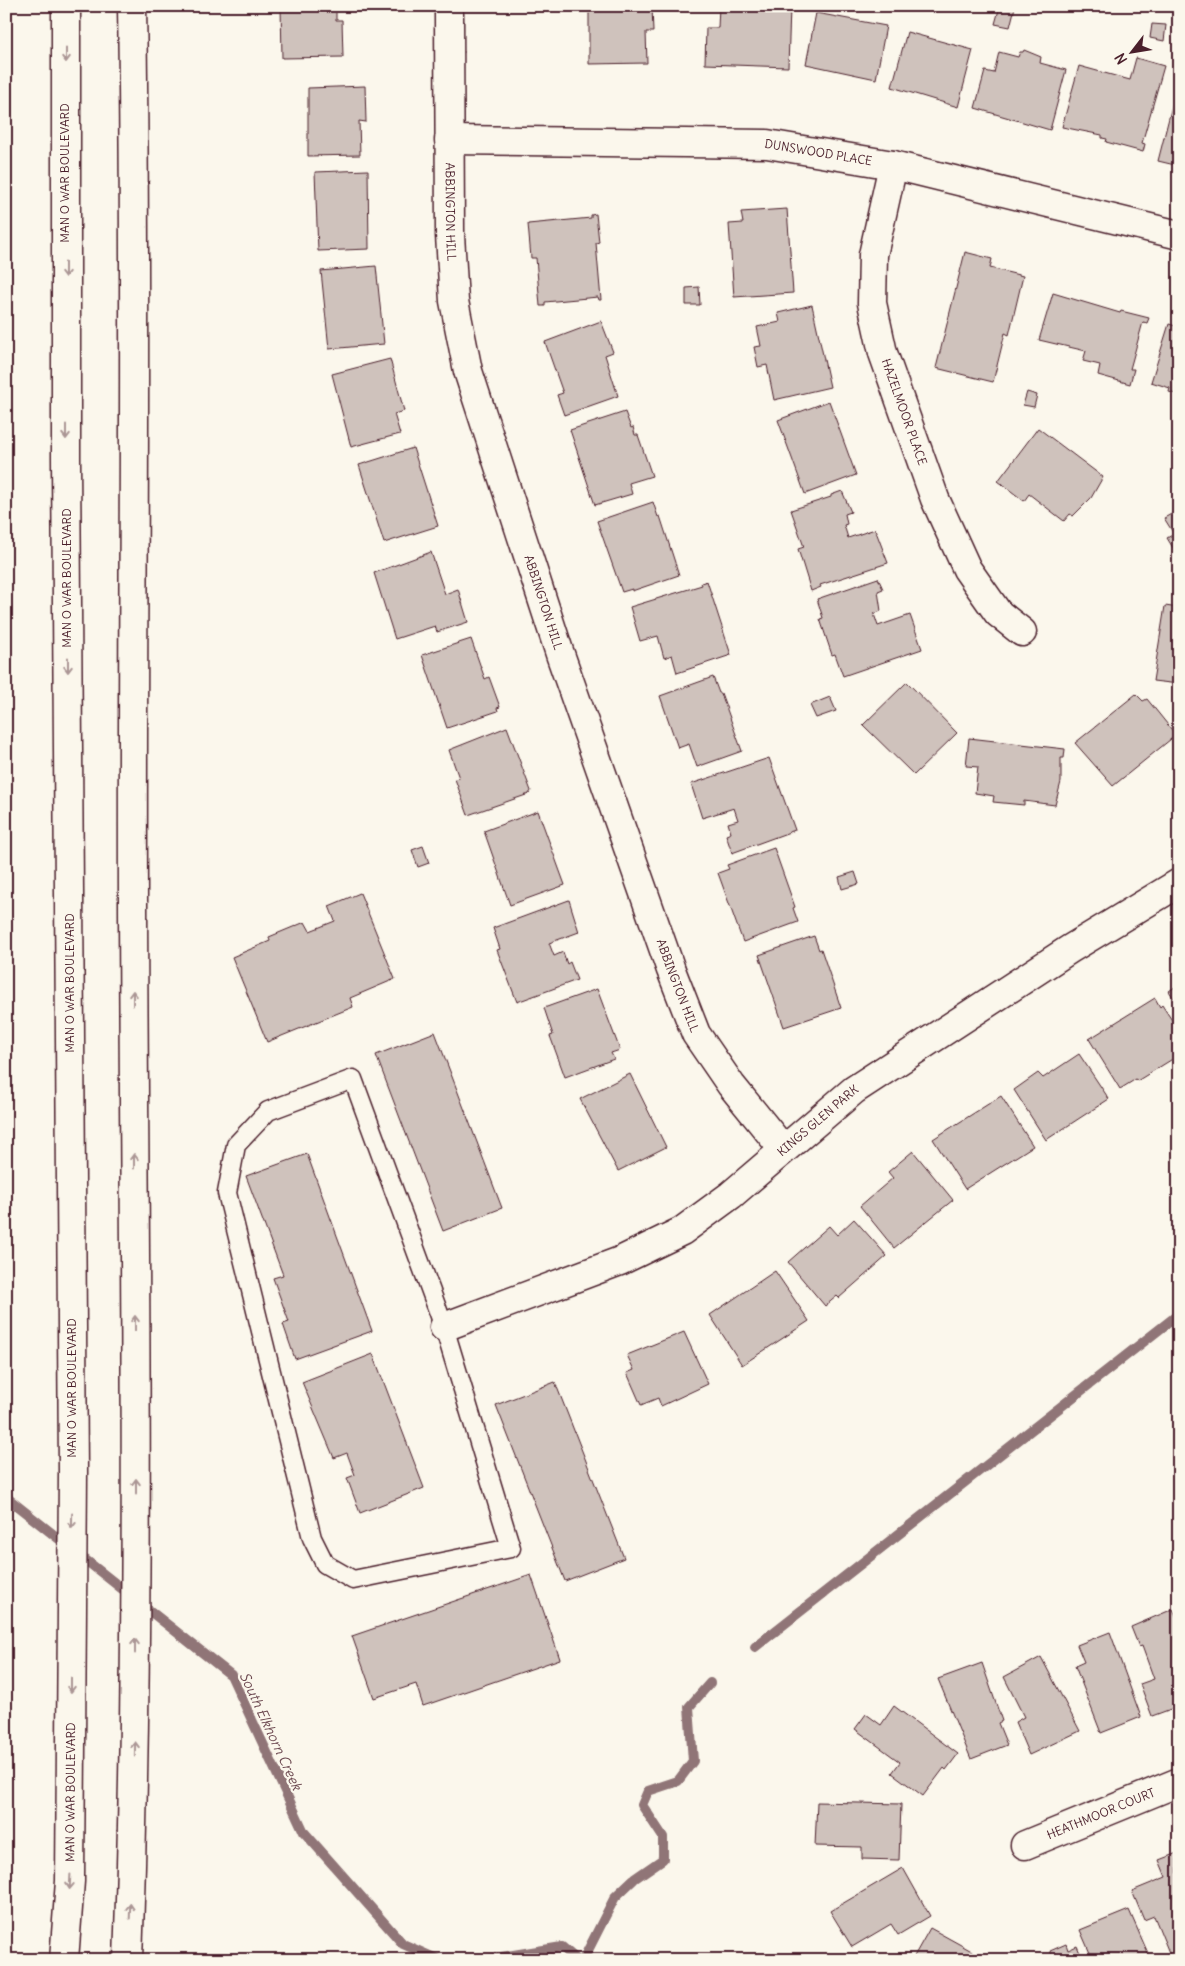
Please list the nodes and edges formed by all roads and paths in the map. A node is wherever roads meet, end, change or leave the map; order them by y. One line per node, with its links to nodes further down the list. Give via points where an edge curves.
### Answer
1 (66, 6): 13 (main road, MAN O WAR BOULEVARD, one-way to 13, via 73,1472 70,1881)
2 (132, 6): 14 (main road, one-way to 2, via 136,1694)
3 (448, 14): 4 (main road, ABBINGTON HILL)
4 (449, 140): 5 (main road, DUNSWOOD PLACE, via 767,144); 9 (main road, ABBINGTON HILL, via 454,301 468,371 557,644 696,1034 731,1085)
5 (893, 165): 6 (main road, DUNSWOOD PLACE); 7 (main road, HAZELMOOR PLACE, via 873,255 872,303 883,353 935,499 968,569 998,613)
6 (1179, 235)
7 (1022, 632)
8 (1179, 883): 9 (main road, KINGS GLEN PARK, via 1070,949 854,1090)
9 (783, 1149): 10 (main road, KINGS GLEN PARK, via 731,1195 682,1231 620,1261)
10 (444, 1327): 10 (lane, via 511,1548 353,1580 325,1564 312,1538 227,1194 236,1145 268,1111 353,1079)
11 (1179, 1782): 12 (main road, HEATHMOOR COURT)
12 (1025, 1845)
13 (64, 1960)
14 (128, 1960)

